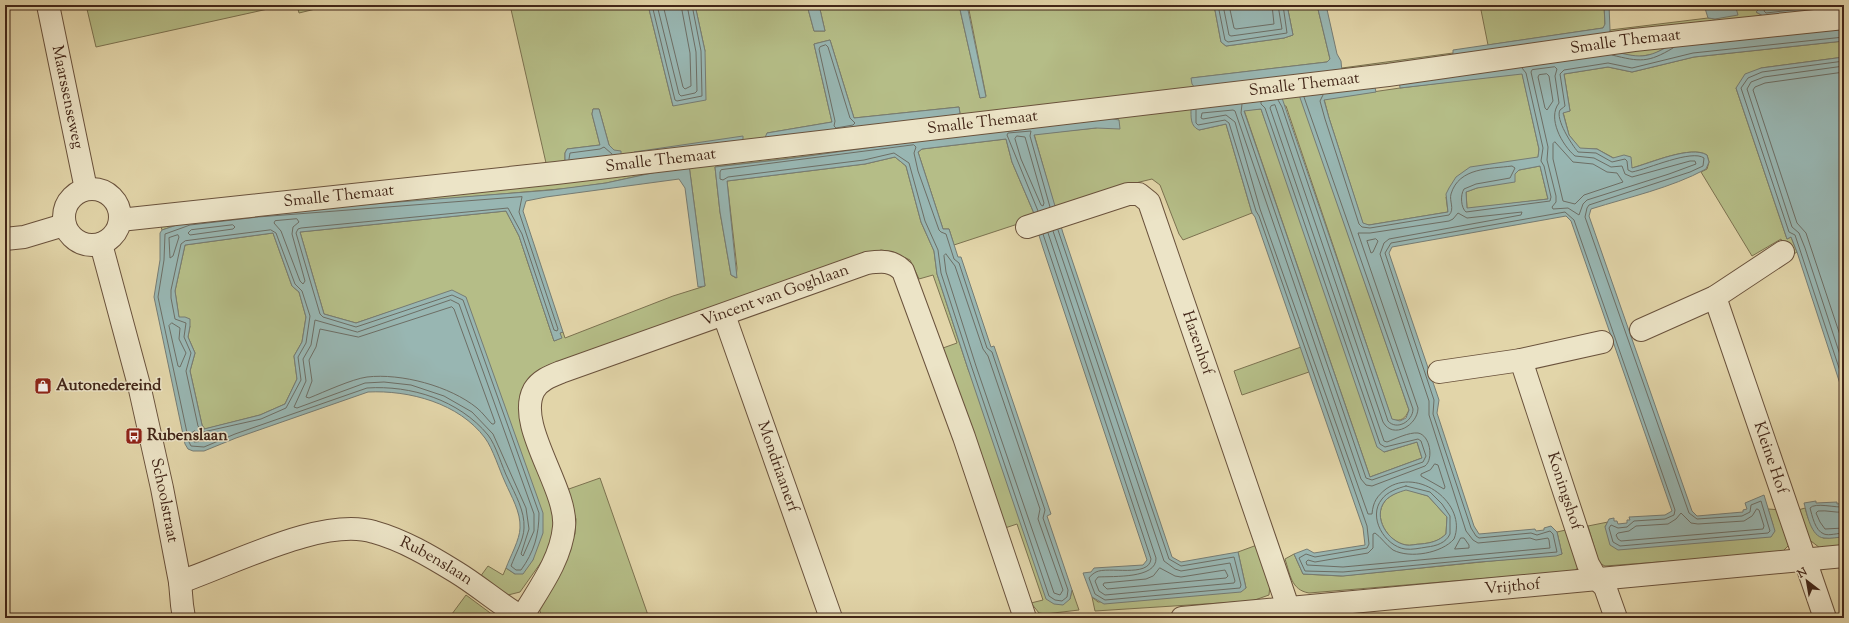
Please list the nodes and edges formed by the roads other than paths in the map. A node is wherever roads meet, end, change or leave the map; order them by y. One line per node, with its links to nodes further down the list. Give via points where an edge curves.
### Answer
1 (48, 5): 3 (street, Maarssenseweg)
2 (1844, 18): 4 (street, Smalle Themaat, via 1634,40 1388,75 556,173)
3 (86, 189): 4 (street, via 104,191 111,196 117,203); 5 (street, via 70,198 63,216)
4 (120, 220): 8 (street, via 117,230 110,239)
5 (64, 225): 7 (street, via 24,237); 8 (street, via 74,240 92,246)
6 (1027, 227): 20 (street, Hazenhof, via 1128,194 1139,194 1149,202)
7 (5, 239)
8 (101, 244): 19 (street, Schoolstraat, via 139,385)
9 (1783, 252): 10 (street)
10 (1715, 297): 12 (street); 17 (street, Kleine Hof)
11 (724, 315): 22 (street, Vincent van Goghlaan, via 547,378 534,390 530,409 532,426 560,500 564,526 553,564); 24 (street, Mondriaanerf); 25 (street, Vincent van Goghlaan, via 867,263 886,261 897,265 903,271 964,437)
12 (1641, 330)
13 (1602, 342): 14 (street)
14 (1521, 360): 15 (street); 18 (street, Koningshof, via 1588,564)
15 (1439, 372)
16 (1844, 556): 17 (street, Vrijthof)
17 (1805, 559): 18 (street, Vrijthof); 28 (street, Kleine Hof)
18 (1596, 578): 21 (street, Vrijthof); 27 (street, Koningshof, via 1605,587)
19 (180, 582): 22 (street, Rubenslaan, via 302,536 342,528 373,531 406,544 456,572); 23 (street, Schoolstraat)
20 (1288, 607): 21 (street, Vrijthof); 26 (street, Vrijthof)
21 (1387, 609)
22 (515, 616)
23 (184, 618)
24 (831, 618)
25 (1025, 618)
26 (1182, 618)
27 (1616, 618)
28 (1825, 618)

